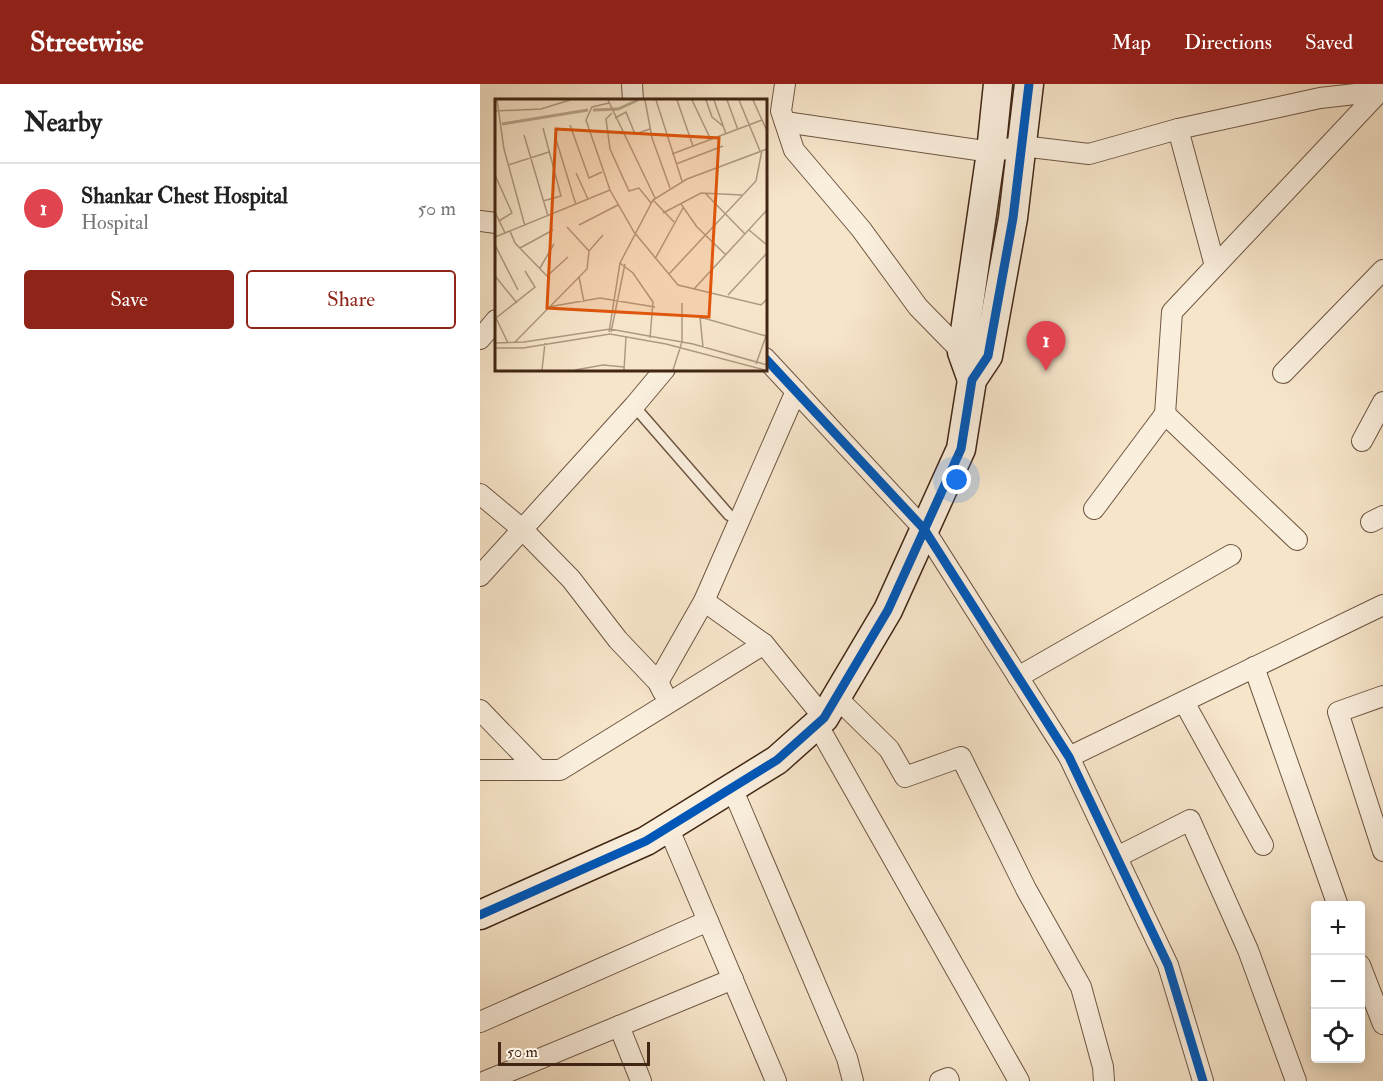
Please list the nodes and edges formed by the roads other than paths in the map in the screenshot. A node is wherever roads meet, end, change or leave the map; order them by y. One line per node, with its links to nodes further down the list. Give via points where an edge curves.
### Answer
1 (632, 84): 6 (street)
2 (784, 84): 7 (street, via 781,111)
3 (998, 84): 10 (street)
4 (1029, 84): 9 (street)
5 (1382, 89): 8 (street, via 1320,98); 13 (street)
6 (633, 99)
7 (785, 122): 10 (street); 17 (street, via 794,150 861,229 918,307)
8 (1178, 129): 9 (street, via 1089,154); 13 (street)
9 (1022, 146): 10 (street); 17 (street, via 1013,218)
10 (990, 152): 17 (street)
11 (480, 221): 12 (street)
12 (495, 223)
13 (1215, 266): 24 (street, via 1172,312)
14 (1383, 270): 20 (street)
15 (495, 321): 16 (street)
16 (480, 339)
17 (975, 354): 30 (street, via 962,449)
18 (766, 359): 21 (street)
19 (664, 370): 23 (street)
20 (1283, 373)
21 (796, 391): 30 (street); 34 (street)
22 (1383, 402): 25 (street)
23 (634, 406): 28 (lane); 29 (street)
24 (1165, 414): 27 (street); 31 (street)
25 (1362, 441)
26 (480, 494): 29 (street)
27 (1094, 509)
28 (729, 515)
29 (522, 529): 33 (street); 39 (street, via 571,579 618,640)
30 (924, 529): 38 (street); 44 (street, via 888,610)
31 (1297, 540)
32 (1231, 555): 38 (street)
33 (480, 576)
34 (704, 602): 36 (street); 39 (street)
35 (1383, 605): 37 (street)
36 (764, 644): 42 (street); 44 (street)
37 (1254, 667): 41 (street); 53 (street)
38 (1018, 677): 45 (street)
39 (658, 682): 42 (street)
40 (1383, 696): 51 (street, via 1338,712)
41 (1184, 702): 45 (street); 50 (street)
42 (667, 703): 47 (street, via 560,770)
43 (480, 710): 47 (street)
44 (826, 713): 48 (street, via 777,760); 68 (street); 69 (street, via 889,749 905,777 961,757 1026,889 1081,987)
45 (1069, 758): 52 (street)
46 (480, 770): 47 (street)
47 (538, 770)
48 (732, 788): 49 (street); 65 (street, via 847,1058)
49 (668, 827): 54 (street, via 646,841); 55 (street)
50 (1263, 845)
51 (1383, 851)
52 (1117, 857): 70 (street, via 1168,964); 71 (street, via 1190,820 1248,950)
53 (1336, 901)
54 (480, 915)
55 (708, 921): 57 (street); 58 (street)
56 (1365, 978): 59 (street)
57 (733, 979): 60 (street); 64 (street)
58 (480, 1022)
59 (1383, 1024)
60 (619, 1026): 61 (street); 63 (street)
61 (526, 1074): 62 (street)
62 (486, 1081)
63 (640, 1081)
64 (776, 1081)
65 (853, 1081)
66 (940, 1081): 67 (street)
67 (949, 1081)
68 (1019, 1081)
69 (1104, 1081)
70 (1203, 1081)
71 (1296, 1081)

